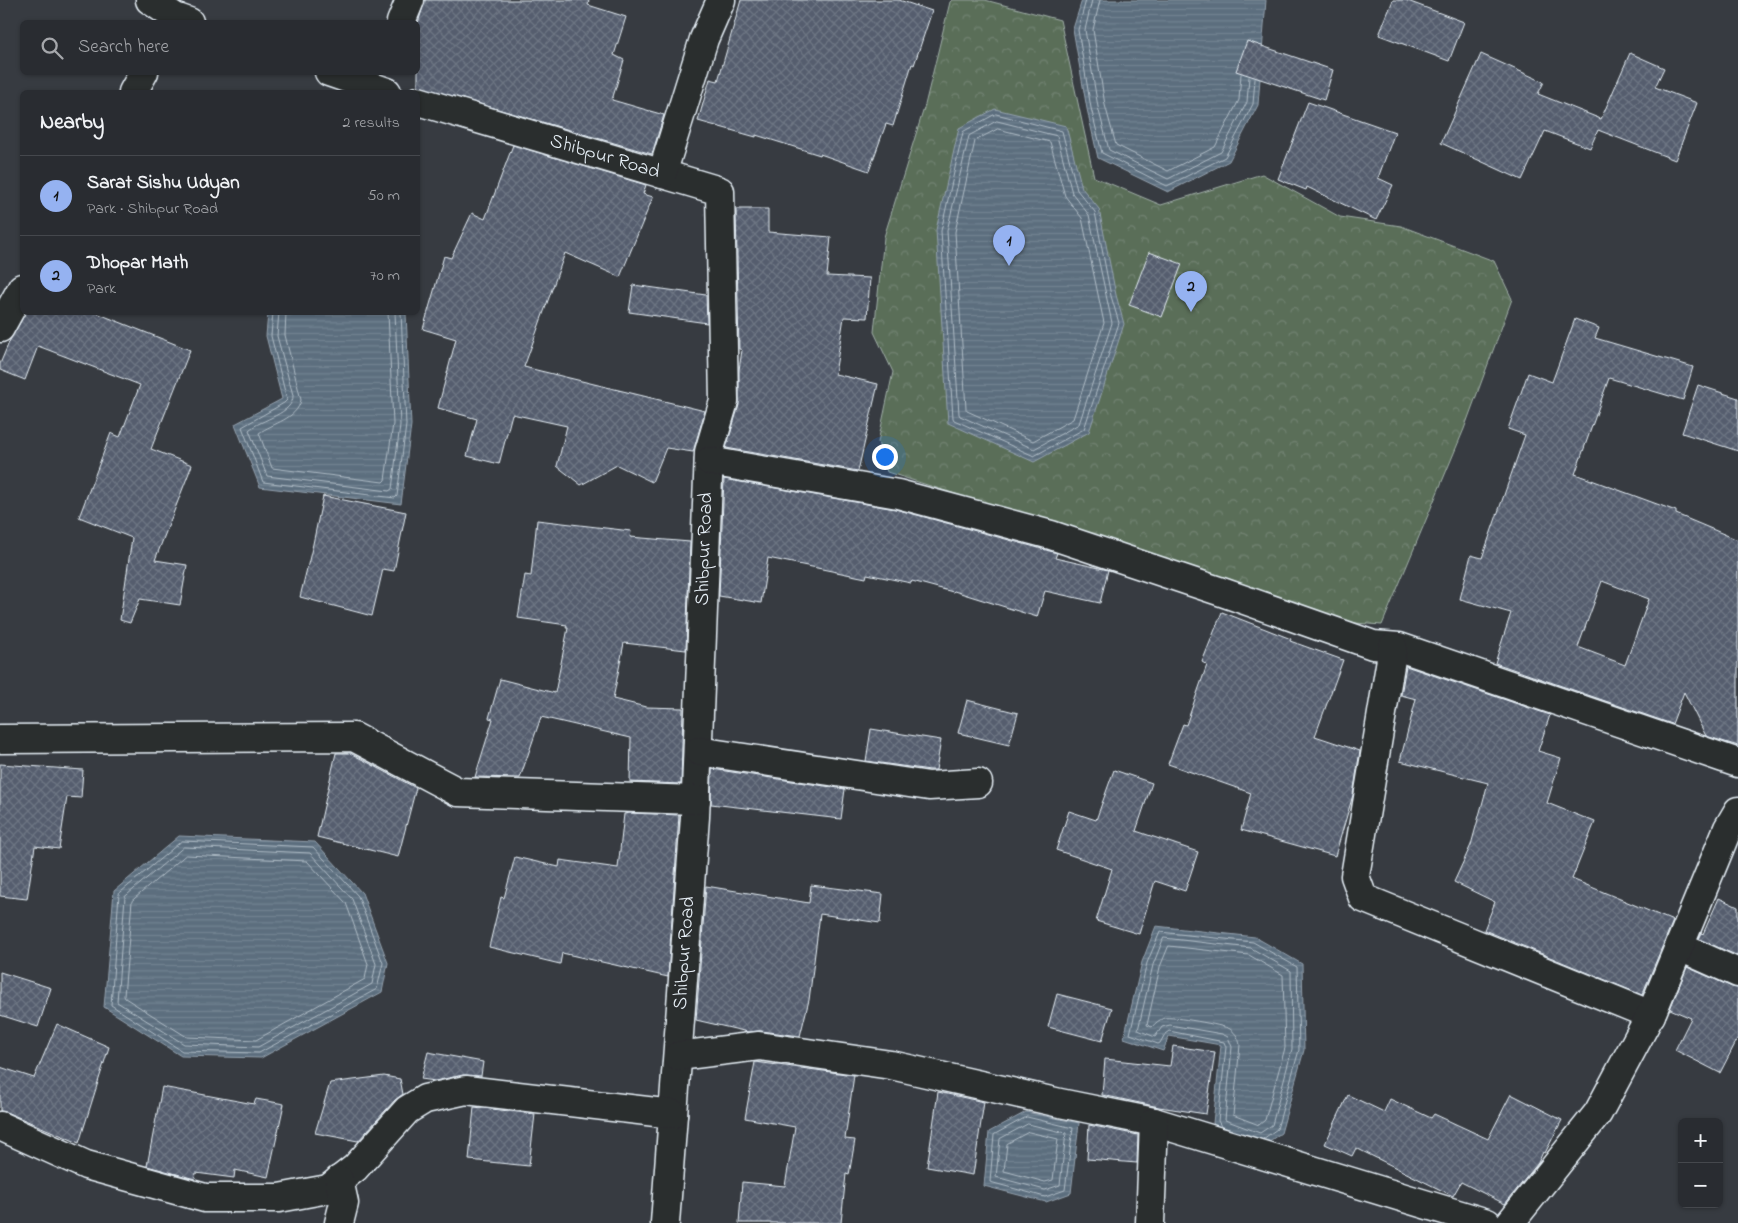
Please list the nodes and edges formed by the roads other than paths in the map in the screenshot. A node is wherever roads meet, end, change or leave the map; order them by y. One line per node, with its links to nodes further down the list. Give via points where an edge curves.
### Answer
1 (150, 0): 4 (street)
2 (410, 0): 5 (street)
3 (721, 0): 11 (street, via 704,39)
4 (178, 20)
5 (402, 20)
6 (142, 75): 9 (street)
7 (341, 75): 8 (street)
8 (381, 85)
9 (133, 90)
10 (420, 102): 11 (street, Shibpur Road)
11 (662, 174): 14 (street, Shibpur Road, via 720,191 724,401)
12 (20, 292): 13 (street)
13 (0, 328)
14 (709, 461): 15 (street, via 898,494 1051,535 1373,645); 17 (street, Shibpur Road)
15 (1393, 647): 18 (street); 24 (street, via 1355,876 1363,898)
16 (0, 739): 20 (street, via 354,737 458,792)
17 (698, 751): 19 (street, via 929,786); 20 (street, Shibpur Road)
18 (1738, 763)
19 (978, 783)
20 (696, 800): 25 (street, Shibpur Road)
21 (1738, 811): 22 (street, via 1728,828)
22 (1680, 947): 23 (street); 24 (street)
23 (1738, 973)
24 (1651, 1015): 34 (street, via 1598,1113)
25 (678, 1056): 26 (street, Shibpur Road); 27 (street, via 759,1046 891,1064)
26 (673, 1114): 29 (street, via 466,1090 425,1099 407,1110 355,1168); 31 (street, Shibpur Road)
27 (1154, 1122): 32 (street); 33 (street)
28 (0, 1126): 29 (street, via 86,1165 206,1198 278,1198 328,1189)
29 (339, 1180): 30 (street, via 344,1203)
30 (339, 1223)
31 (665, 1223)
32 (1150, 1223)
33 (1487, 1223)
34 (1510, 1223)

